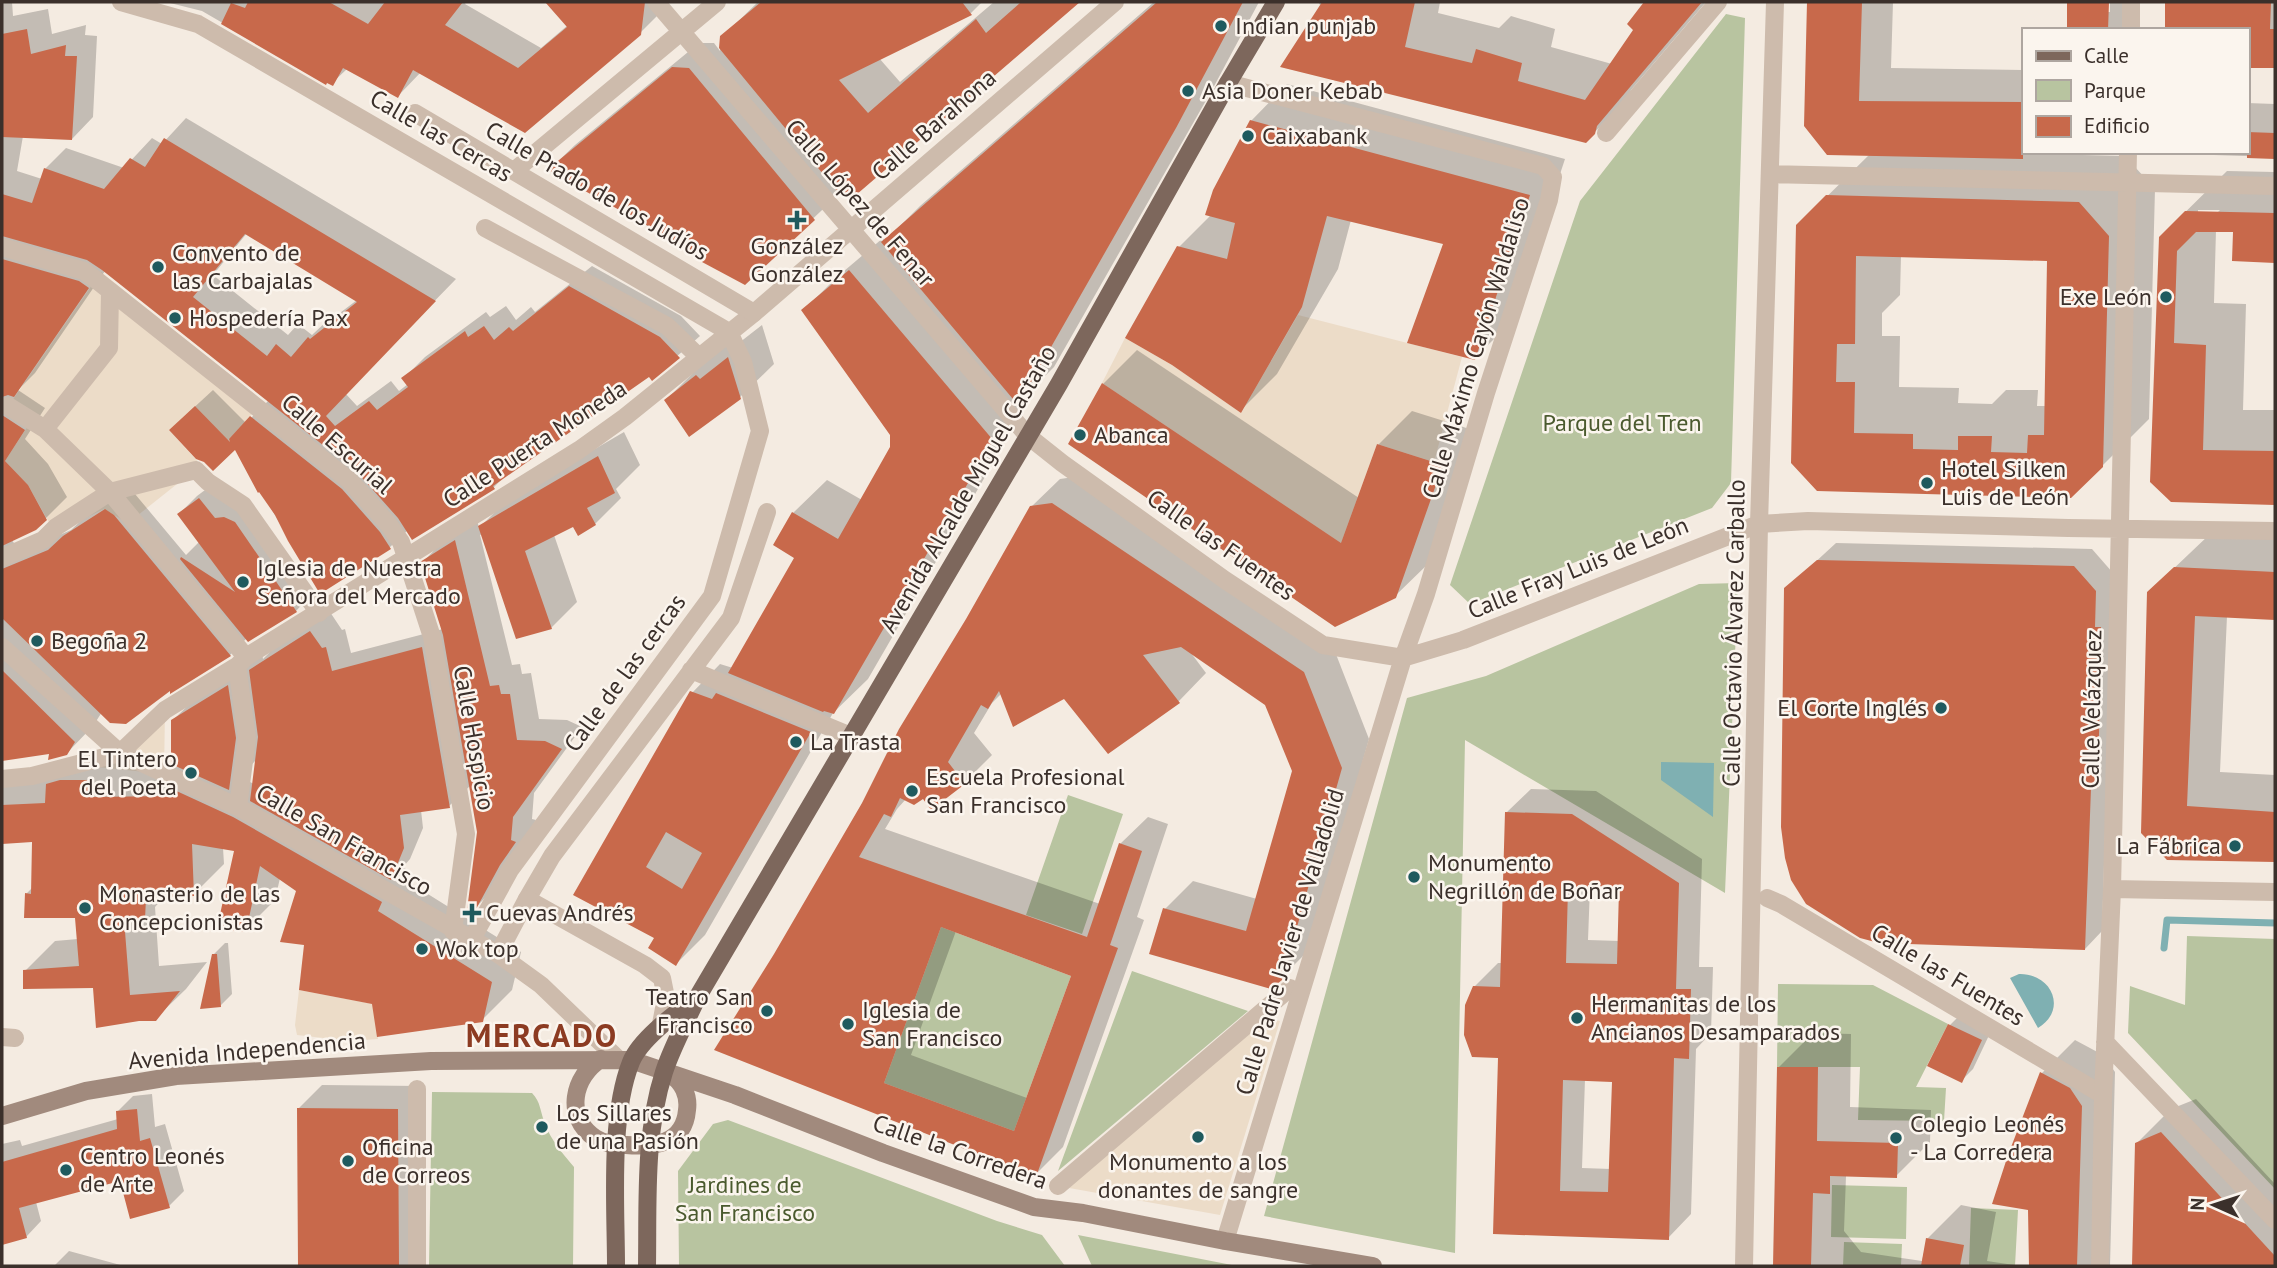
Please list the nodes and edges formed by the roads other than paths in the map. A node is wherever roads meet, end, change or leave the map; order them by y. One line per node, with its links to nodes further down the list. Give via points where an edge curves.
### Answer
1 (121, 2): 24 (street, Calle las Cercas, via 208,29)
2 (656, 2): 10 (street, Calle López de Fenar)
3 (717, 2): 10 (street)
4 (1276, 2): 11 (main road, Avenida Alcalde Miguel Castaño)
5 (1718, 2): 13 (street)
6 (1775, 2): 16 (street, Calle Octavio Álvarez Carballo)
7 (2131, 2): 9 (street)
8 (1111, 3): 20 (street, Calle Barahona)
9 (2131, 28)
10 (681, 32): 15 (street); 20 (street, Calle López de Fenar)
11 (1228, 83): 28 (main road, Avenida Alcalde Miguel Castaño); 38 (street, Calle Máximo Cayón Waldaliso, via 1543,166 1553,177)
12 (415, 113): 15 (street, Calle Prado de los Judíos)
13 (1606, 133)
14 (2128, 154): 17 (street, Calle Velázquez)
15 (513, 171): 23 (street, Calle Prado de los Judíos)
16 (1770, 174): 17 (street); 31 (street, Calle Octavio Álvarez Carballo)
17 (2127, 183): 18 (street); 32 (street, Calle Velázquez)
18 (2275, 187)
19 (485, 228): 25 (street, via 667,326)
20 (850, 230): 23 (street, Calle Barahona); 28 (street, Calle López de Fenar)
21 (2, 247): 22 (street, Calle Escurial, via 84,271)
22 (110, 290): 27 (street, via 108,348); 34 (street, Calle Escurial, via 350,481 389,525)
23 (754, 313): 24 (street, Calle Puerta Moneda)
24 (729, 332): 25 (street, Calle Puerta Moneda); 50 (street, Calle de las cercas, via 743,362 760,431 712,596 510,870)
25 (699, 357): 34 (street, Calle Puerta Moneda, via 579,450)
26 (8, 406): 27 (street)
27 (45, 429): 29 (street)
28 (1028, 436): 38 (street, Calle las Fuentes, via 1323,645); 41 (main road, Avenida Alcalde Miguel Castaño)
29 (110, 492): 35 (street, via 43,540); 36 (street, via 196,470 243,505); 39 (street)
30 (766, 512): 40 (street, via 731,618)
31 (1759, 524): 32 (street, Calle Fray Luis de León, via 1808,521); 38 (street, Calle Fray Luis de León, via 1463,640); 70 (street, Calle Octavio Álvarez Carballo)
32 (2121, 528): 33 (street, Calle Fray Luis de León); 45 (street, Calle Velázquez)
33 (2275, 531)
34 (405, 557): 36 (street, Calle Puerta Moneda); 49 (street, Calle Hospicio, via 432,637 466,834)
35 (2, 558)
36 (319, 613): 39 (street, Calle Puerta Moneda)
37 (2, 647): 42 (street, Calle San Francisco)
38 (1403, 658): 65 (street, Calle Padre Javier de Valladolid)
39 (242, 662): 42 (street, Calle Puerta Moneda, via 165,710); 44 (street, via 247,738)
40 (691, 670): 41 (street); 48 (street, via 552,856)
41 (851, 736): 53 (main road, Avenida Alcalde Miguel Castaño)
42 (120, 753): 43 (street, via 32,776); 44 (street, Calle San Francisco)
43 (2, 779)
44 (238, 807): 49 (street, Calle San Francisco)
45 (2112, 889): 46 (street); 55 (street, Calle Velázquez)
46 (2275, 892)
47 (1767, 898): 59 (street, Calle las Fuentes)
48 (527, 899): 51 (street); 54 (street, via 662,978 666,998)
49 (453, 931): 50 (street, Calle San Francisco)
50 (472, 939): 51 (street, Calle San Francisco)
51 (498, 954): 56 (street, Calle San Francisco, via 541,985)
52 (1290, 988): 63 (street)
53 (697, 998): 54 (main road); 57 (main road, Avenida Alcalde Miguel Castaño)
54 (661, 1024): 56 (main road)
55 (2105, 1042): 59 (street, Calle Velázquez); 64 (street)
56 (617, 1059): 57 (main road, Calle la Corredera); 60 (main road, Avenida Independencia, via 490,1059 176,1076 86,1091); 61 (main road); 61 (main road, via 584,1072 575,1096 583,1127 595,1138)
57 (665, 1070): 62 (main road, Avenida Alcalde Miguel Castaño); 62 (main road, via 682,1085 687,1114 675,1135); 65 (main road, Calle la Corredera, via 1034,1207)
58 (417, 1089): 66 (street)
59 (2103, 1095): 71 (street, Calle Velázquez)
60 (2, 1116)
61 (617, 1145): 62 (main road); 67 (main road)
62 (651, 1146): 68 (main road, Avenida Alcalde Miguel Castaño)
63 (1058, 1186)
64 (2275, 1220)
65 (1224, 1241): 69 (main road, Calle la Corredera)
66 (417, 1266)
67 (616, 1266)
68 (647, 1266)
69 (1373, 1266)
70 (1744, 1266)
71 (2100, 1266)

